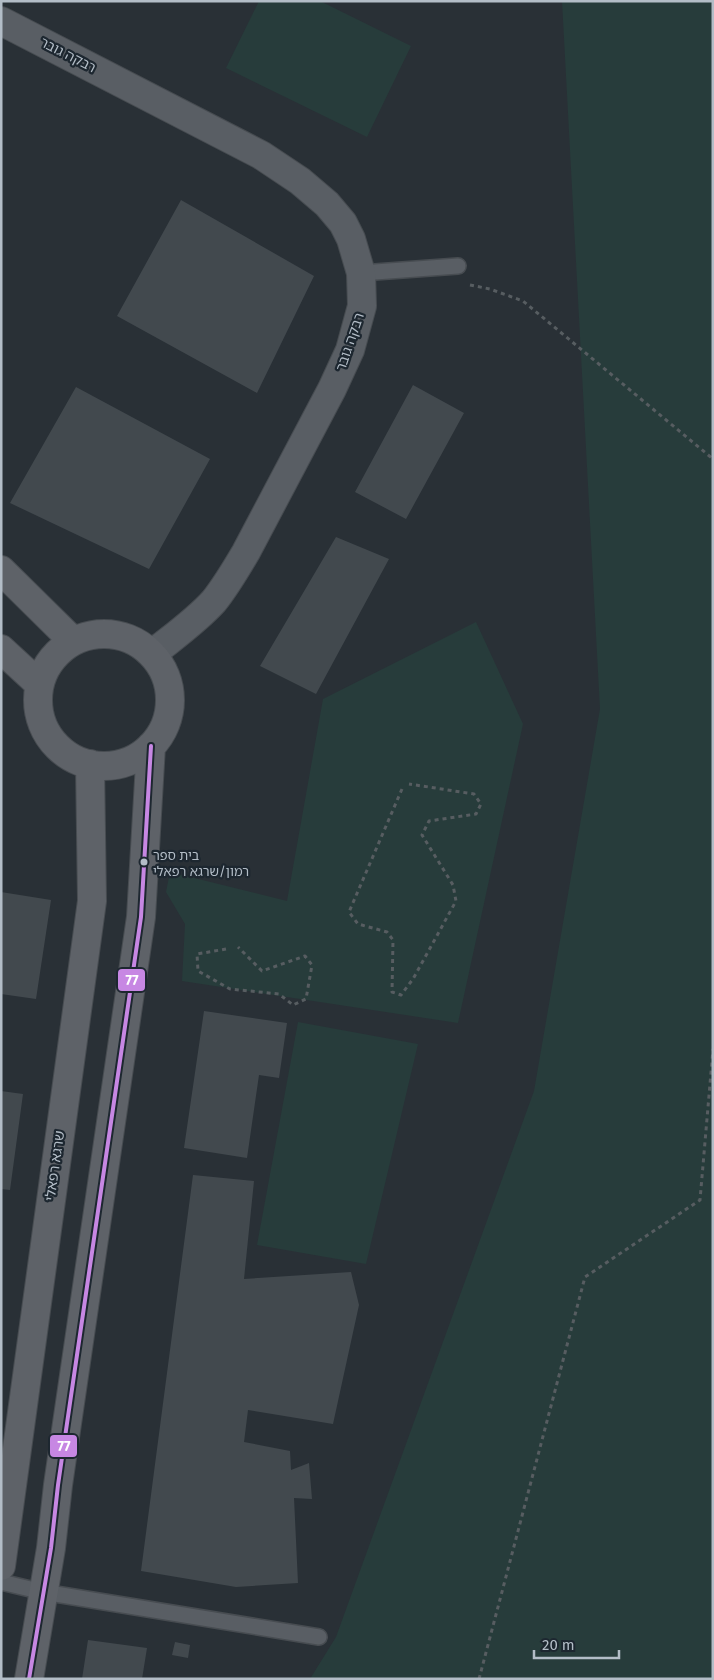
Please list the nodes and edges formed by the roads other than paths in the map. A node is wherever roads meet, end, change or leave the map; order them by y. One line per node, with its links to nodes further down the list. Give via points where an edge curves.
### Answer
1 (1, 21): 3 (street, רבקה גובר, via 261,155 300,181 328,204 342,223 351,239)
2 (458, 266): 3 (lane)
3 (361, 273): 7 (street, רבקה גובר, via 362,306 350,350 246,552 213,601)
4 (1, 570): 5 (street)
5 (73, 640): 7 (street, via 93,634 114,634 135,641); 8 (street, via 52,659)
6 (1, 649): 8 (street)
7 (152, 654): 9 (street, via 163,671 169,690 169,710 163,730)
8 (39, 684): 10 (street, via 38,706 42,726 54,744 70,757)
9 (151, 746): 10 (street, via 134,759 112,765); 13 (street, via 141,917)
10 (90, 764): 11 (street, שרגא רפאלי, via 92,901)
11 (2, 1549)
12 (1, 1582): 13 (lane)
13 (43, 1592): 14 (lane); 15 (street)
14 (319, 1637)
15 (29, 1679)

